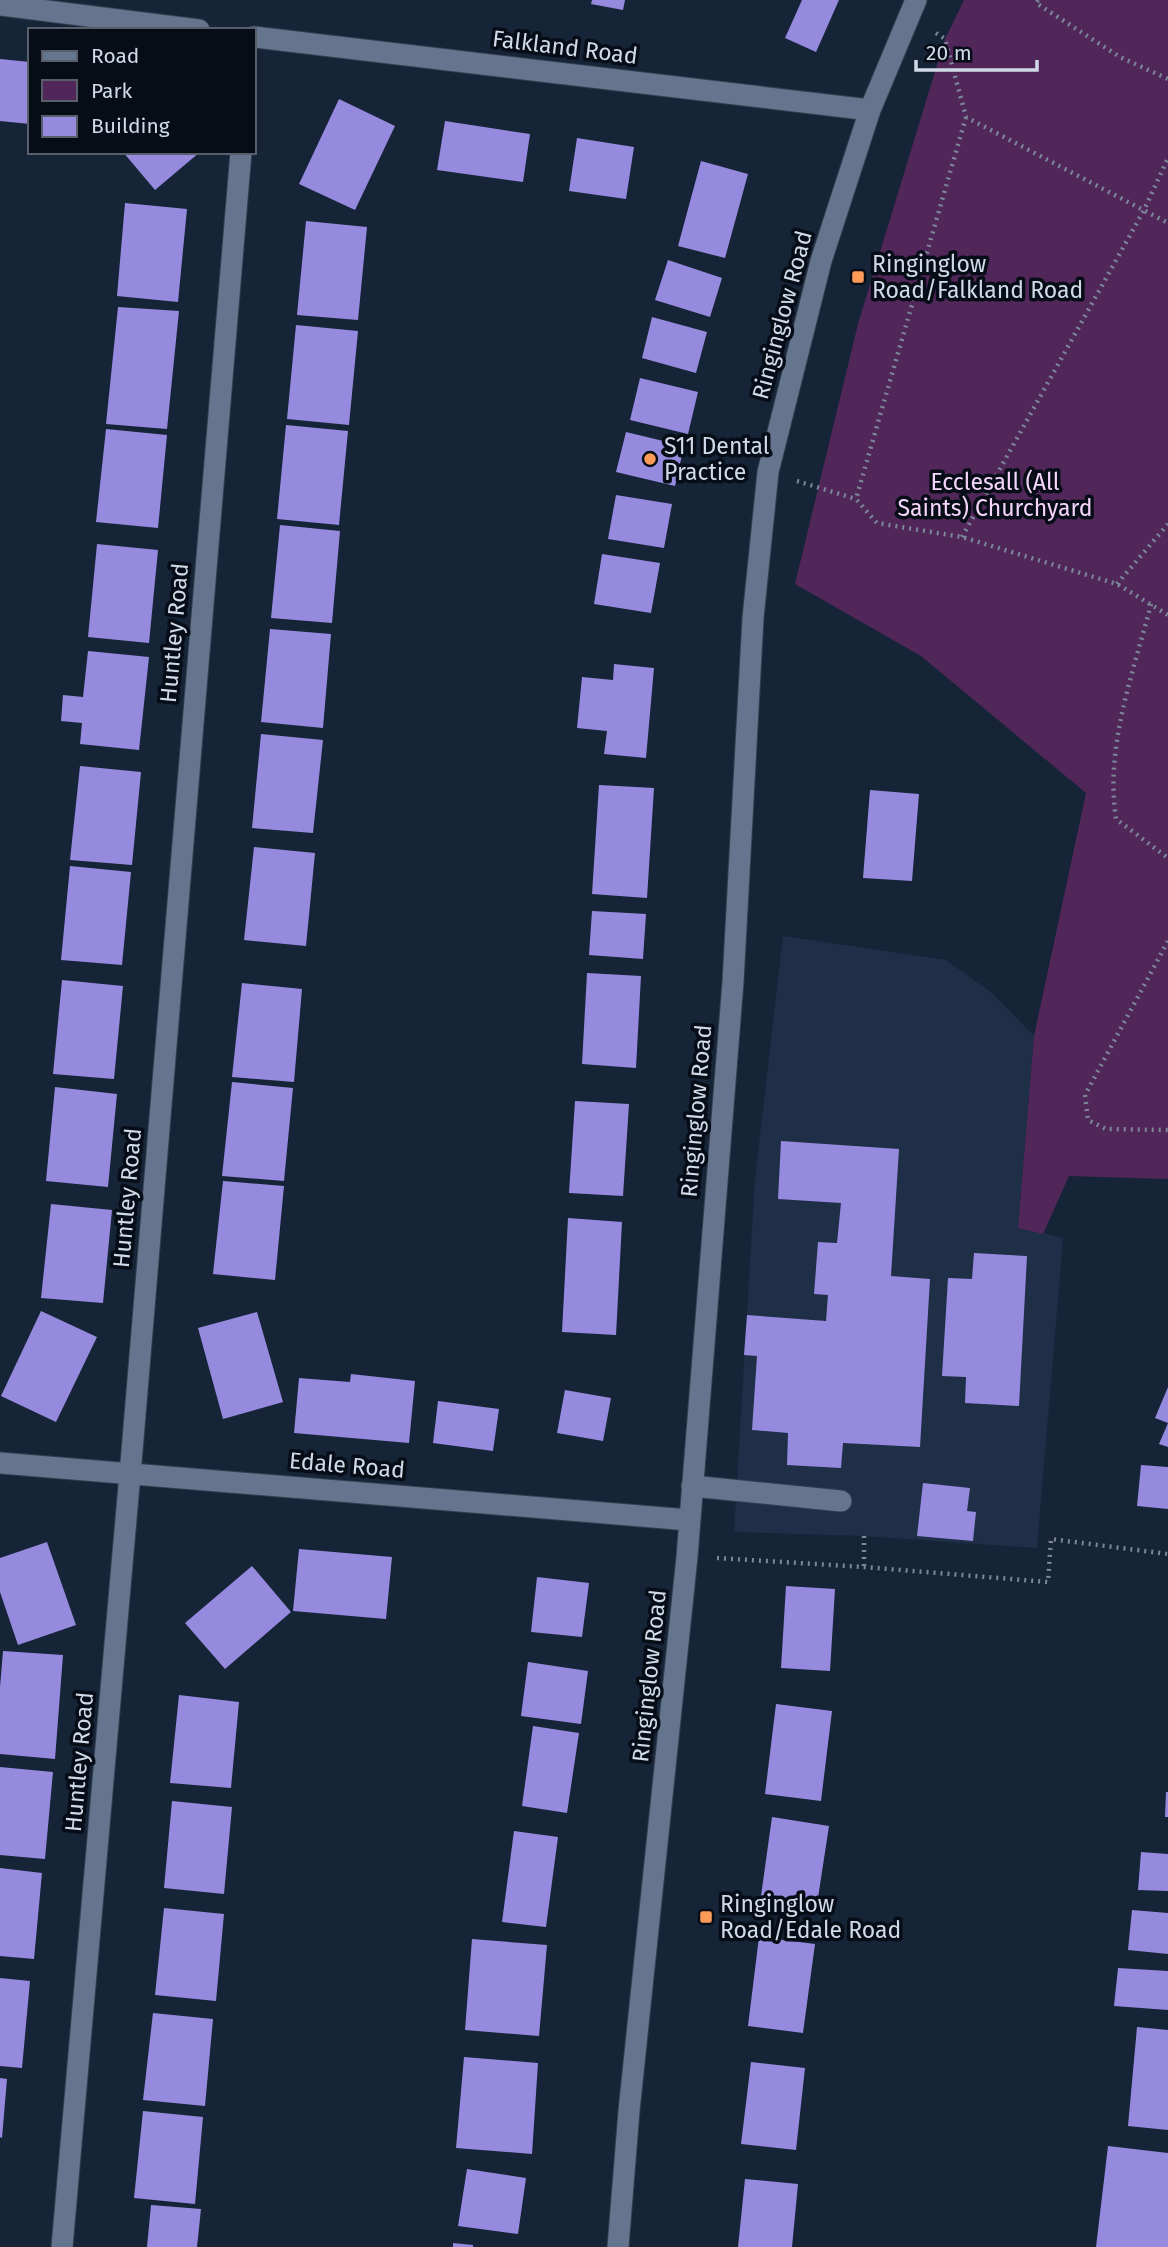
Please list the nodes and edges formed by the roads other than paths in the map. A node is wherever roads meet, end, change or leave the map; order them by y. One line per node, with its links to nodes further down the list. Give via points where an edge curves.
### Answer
1 (0, 5): 3 (street)
2 (913, 7): 5 (street, Ringinglow Road)
3 (184, 28)
4 (256, 37): 5 (street, Falkland Road)
5 (870, 110): 9 (street, Ringinglow Road, via 821,261 768,472 753,618 733,982)
6 (241, 154): 8 (street, Huntley Road)
7 (0, 1463): 8 (street, Edale Road)
8 (130, 1474): 11 (street, Edale Road); 12 (street, Huntley Road)
9 (692, 1486): 10 (street); 11 (street, Ringinglow Road)
10 (841, 1501)
11 (690, 1520): 13 (street, Ringinglow Road)
12 (62, 2247)
13 (618, 2247)

